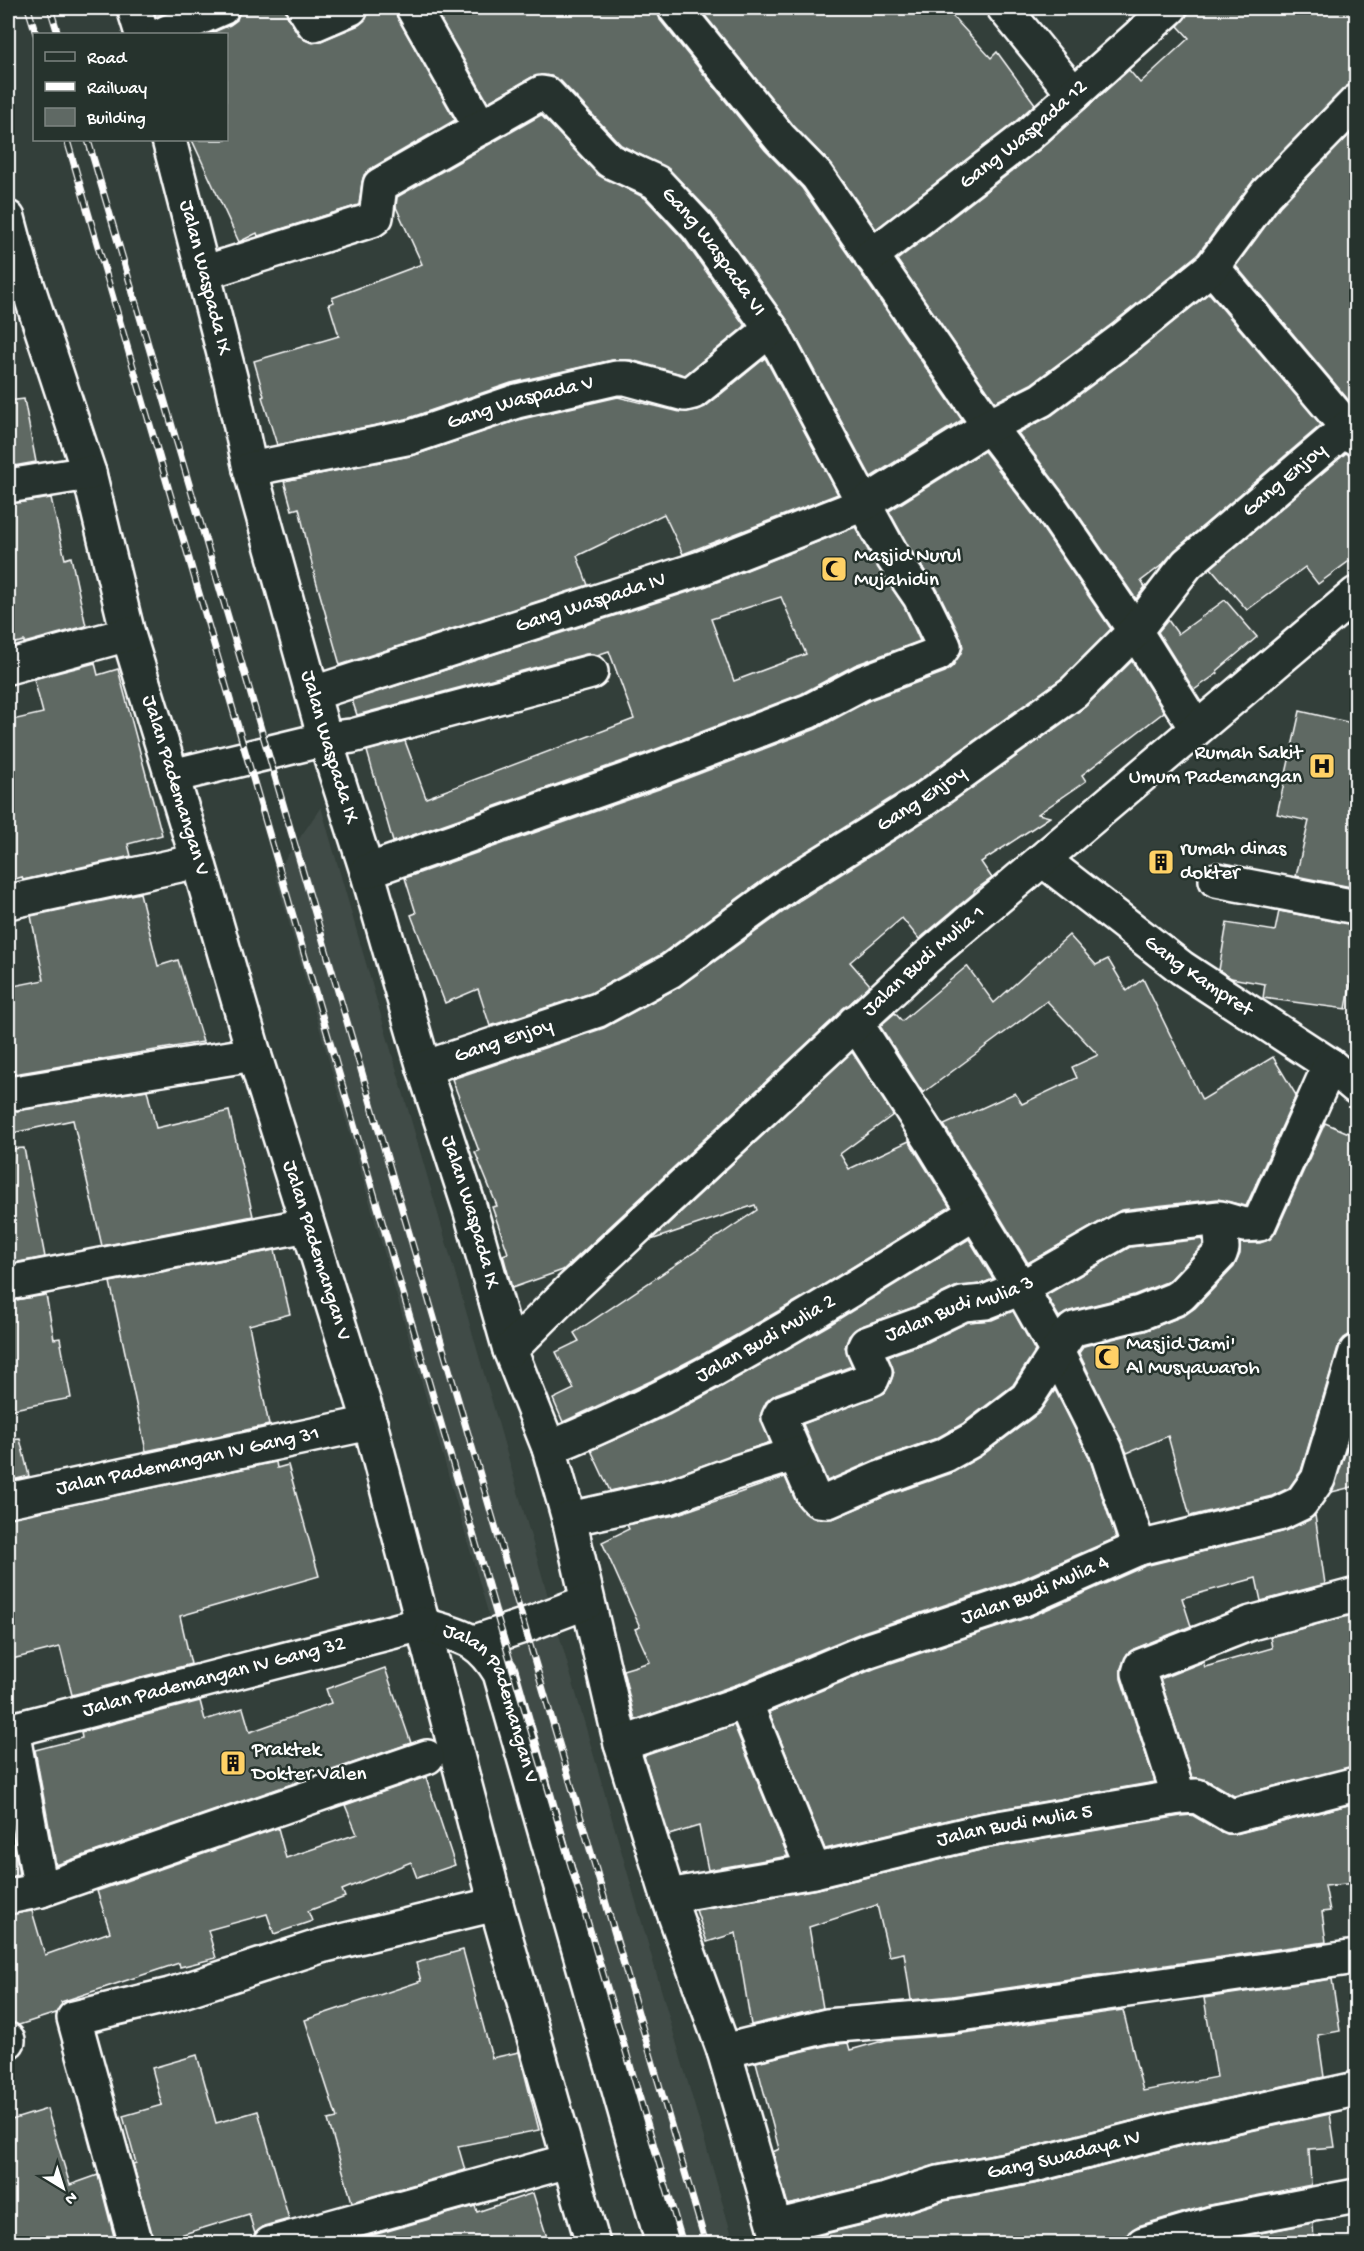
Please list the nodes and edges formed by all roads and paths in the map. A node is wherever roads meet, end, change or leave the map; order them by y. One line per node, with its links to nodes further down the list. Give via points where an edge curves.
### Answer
1 (134, 8): 9 (street)
2 (222, 8): 10 (street)
3 (304, 8): 4 (street, via 314,24)
4 (351, 8)
5 (413, 8): 13 (street)
6 (675, 8): 16 (street, via 780,138 817,176)
7 (1004, 8): 11 (street)
8 (1170, 8): 11 (street, Gang Waspada 12)
9 (142, 33)
10 (165, 33)
11 (1074, 94): 16 (street, Gang Waspada 12, via 1027,136)
12 (1356, 102): 18 (street, Gang Waspada IV, via 1266,194)
13 (481, 128): 19 (street, Gang Waspada VI, via 380,185 376,217 372,220); 20 (street, Gang Waspada VI, via 541,93 547,94 610,161 656,182 698,227)
14 (169, 141): 19 (street, Jalan Waspada IX)
15 (8, 218): 17 (street, Jalan Pademangan V)
16 (871, 256): 21 (street)
17 (14, 265): 24 (street, Jalan Pademangan V)
18 (1212, 267): 21 (street, Gang Waspada IV, via 1041,400); 22 (street)
19 (203, 273): 23 (street, Jalan Waspada IX)
20 (771, 329): 23 (street, Gang Waspada V, via 693,392 685,394 616,378 517,401 411,437); 26 (street, Gang Waspada VI)
21 (989, 426): 26 (street, Gang Waspada IV); 28 (street)
22 (1352, 433): 28 (street, Gang Enjoy, via 1187,564)
23 (250, 469): 32 (street, Jalan Waspada IX)
24 (89, 473): 25 (street); 29 (street, Jalan Pademangan V)
25 (8, 486)
26 (864, 504): 32 (street, Gang Waspada IV, via 700,568); 38 (street, Gang Waspada VI, via 920,597 944,646 938,654 862,683 809,711 652,771)
27 (1356, 594): 33 (street, Jalan Budi Mulia 1)
28 (1136, 631): 33 (street); 45 (street, Gang Enjoy, via 1074,692 922,801 789,884 669,971 598,1010)
29 (128, 634): 30 (street); 35 (street, Jalan Pademangan V)
30 (8, 667)
31 (591, 672): 34 (street, via 352,736)
32 (314, 693): 34 (street, Jalan Waspada IX)
33 (1197, 728): 36 (street, Jalan Budi Mulia 1)
34 (325, 739): 35 (street); 38 (street, Jalan Waspada IX)
35 (172, 776): 37 (street, Jalan Pademangan V)
36 (1043, 860): 42 (street, Jalan Budi Mulia 1); 44 (street, Gang Kampret, via 1182,968)
37 (198, 861): 40 (street); 43 (street, Jalan Pademangan V)
38 (367, 871): 45 (street, Jalan Waspada IX)
39 (1215, 880): 41 (street)
40 (8, 902)
41 (1356, 907)
42 (855, 1022): 48 (street); 53 (street, Jalan Budi Mulia 1)
43 (254, 1054): 47 (street); 50 (street, Jalan Pademangan V)
44 (1330, 1065): 46 (street, Gang Kampret); 49 (street, Jalan Budi Mulia 3, via 1262,1221 1255,1226)
45 (424, 1068): 53 (street, Jalan Waspada IX)
46 (1356, 1087)
47 (8, 1094)
48 (975, 1213): 52 (street); 57 (street, Jalan Budi Mulia 2, via 680,1389)
49 (1220, 1218): 52 (street, Jalan Budi Mulia 3, via 1124,1229); 54 (street, Jalan Budi Mulia 3, via 1220,1254 1181,1295 1140,1313 1074,1329)
50 (307, 1225): 51 (street); 56 (street, Jalan Pademangan V)
51 (8, 1283)
52 (1021, 1288): 54 (street); 58 (street, Jalan Budi Mulia 3, via 985,1302 963,1304 866,1344 864,1348 875,1372 872,1379 780,1415)
53 (510, 1350): 57 (street, Jalan Waspada IX)
54 (1057, 1352): 58 (street, Jalan Budi Mulia 3, via 1027,1398 972,1440 945,1455 828,1501 813,1495); 61 (street, via 1106,1450)
55 (1356, 1352): 61 (street, Jalan Budi Mulia 4, via 1318,1479 1301,1503 1278,1514)
56 (370, 1423): 59 (street, Jalan Pademangan IV Gang 31); 64 (street, Jalan Pademangan V)
57 (549, 1448): 60 (street, Jalan Waspada IX)
58 (795, 1454): 60 (street, via 669,1497)
59 (8, 1500)
60 (569, 1518): 63 (street, Jalan Waspada IX)
61 (1139, 1548): 66 (street, Jalan Budi Mulia 4, via 1024,1599 869,1650)
62 (1356, 1595): 71 (street, via 1251,1623 1141,1666 1139,1673)
63 (587, 1602): 65 (street); 68 (street, Jalan Waspada IX)
64 (422, 1624): 65 (street, Jalan Pademangan V); 67 (street, Jalan Pademangan IV Gang 32); 76 (street)
65 (475, 1642): 86 (street, Jalan Pademangan V, via 490,1655 500,1673)
66 (745, 1702): 68 (street, Jalan Budi Mulia 4); 72 (street)
67 (10, 1730): 73 (street)
68 (621, 1744): 74 (street, Jalan Waspada IX)
69 (427, 1757): 73 (street)
70 (1356, 1784): 71 (street, Jalan Budi Mulia 5, via 1231,1816 1197,1796)
71 (1179, 1797): 72 (street, Jalan Budi Mulia 5, via 981,1831)
72 (814, 1870): 74 (street, Jalan Budi Mulia 5)
73 (41, 1890): 75 (street)
74 (668, 1896): 78 (street, Jalan Waspada IX)
75 (8, 1898)
76 (496, 1904): 80 (street); 83 (street, via 321,1947 170,1995 74,2018)
77 (1356, 1957): 78 (street, via 954,2015 827,2026)
78 (724, 2051): 82 (street, Jalan Waspada IX)
79 (1356, 2089): 82 (street, Gang Swadaya IV, via 1177,2128 1034,2166 939,2183)
80 (568, 2161): 84 (street); 85 (street)
81 (1356, 2196): 87 (street, via 1214,2223)
82 (778, 2235)
83 (136, 2244)
84 (270, 2244)
85 (594, 2244)
86 (663, 2244)
87 (1143, 2244)

